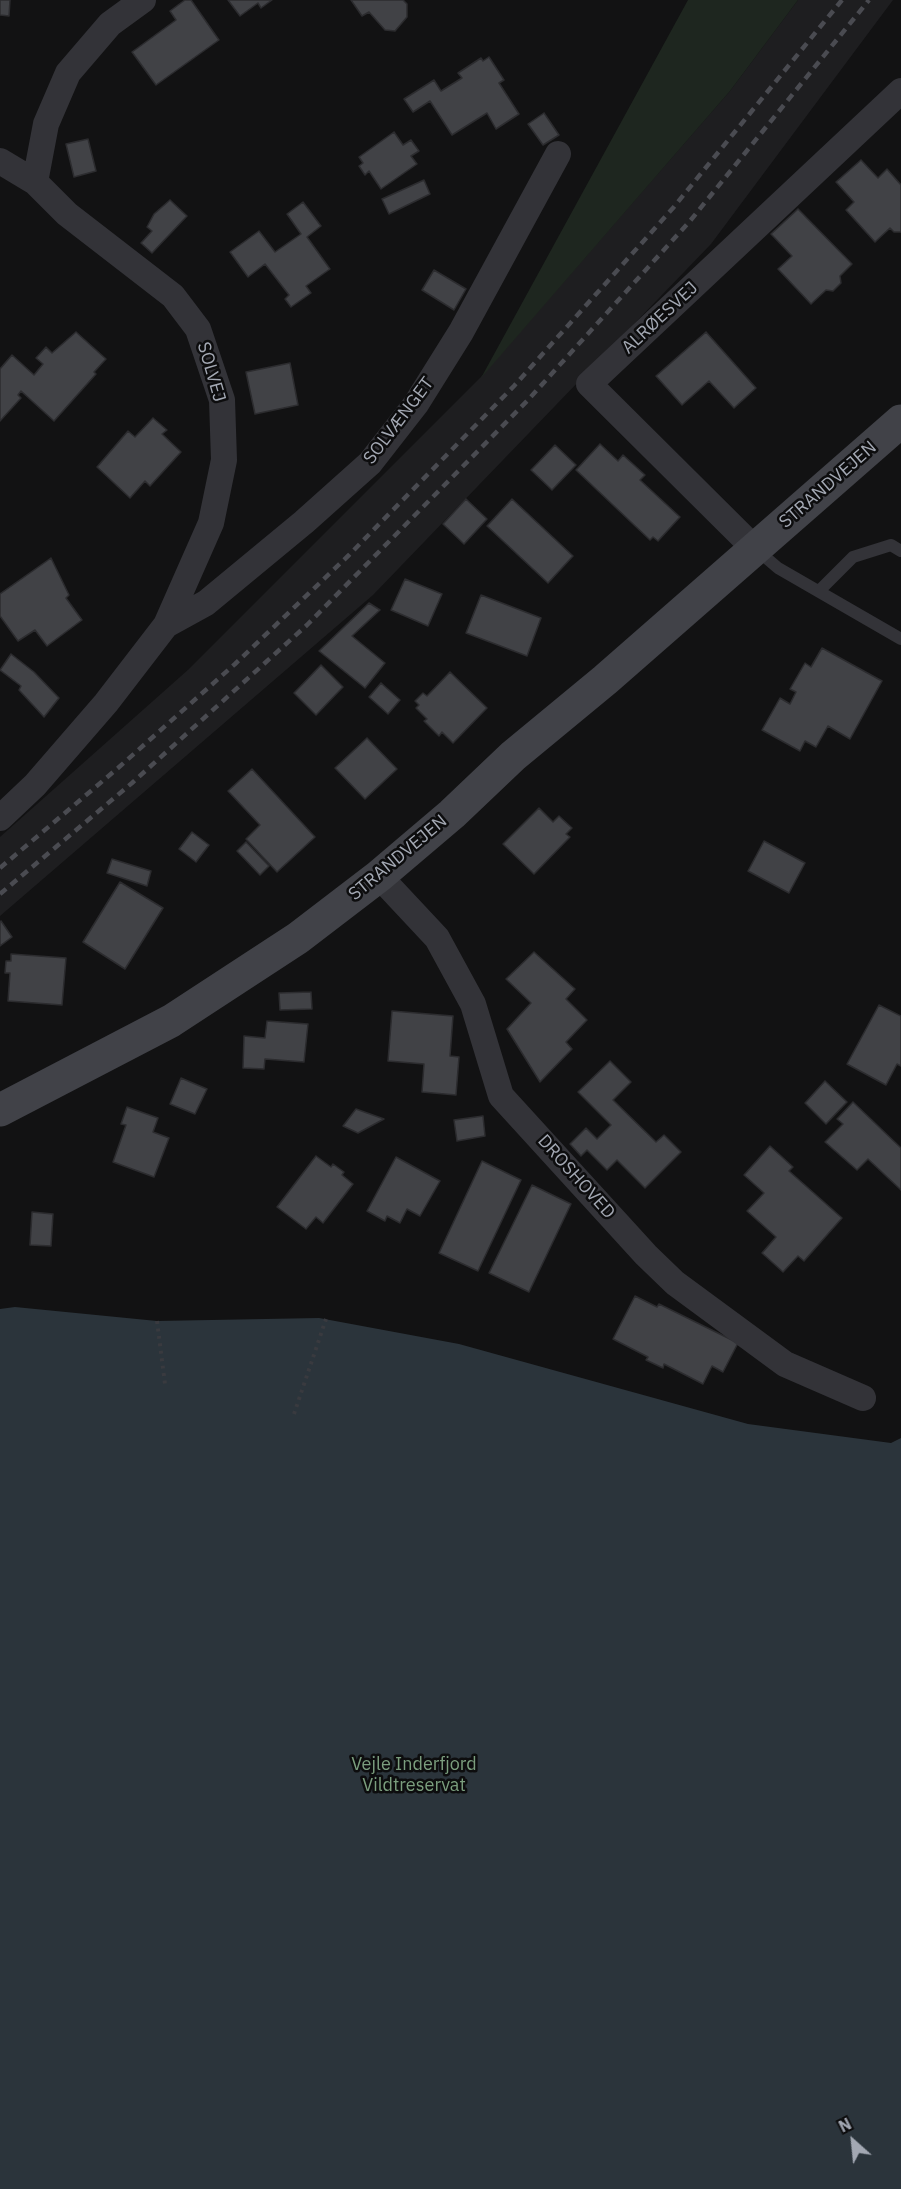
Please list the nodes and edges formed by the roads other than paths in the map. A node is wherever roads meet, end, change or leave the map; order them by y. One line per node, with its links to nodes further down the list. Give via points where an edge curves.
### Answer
1 (143, 0): 5 (street, via 110,24 68,73 46,124)
2 (901, 91): 7 (street, ALRØESVEJ, via 589,384)
3 (558, 154): 10 (street, SOLVÆNGET, via 461,332 416,404 370,463 206,603)
4 (0, 161): 5 (street, SOLVEJ)
5 (35, 182): 10 (street, SOLVEJ, via 67,214 173,296 198,329 222,400 224,460 212,522)
6 (901, 421): 7 (street, STRANDVEJEN)
7 (755, 549): 9 (lane, via 778,568); 13 (street, STRANDVEJEN)
8 (901, 551): 9 (lane, via 891,545 853,557)
9 (819, 591): 11 (lane)
10 (166, 625): 12 (street, SOLVEJ, via 106,704)
11 (901, 639)
12 (0, 818)
13 (379, 876): 14 (street, STRANDVEJEN, via 298,938 180,1015); 15 (street, DROSHOVED, via 437,938 473,1004 501,1096 646,1255 675,1283 785,1364)
14 (2, 1105)
15 (863, 1398)

